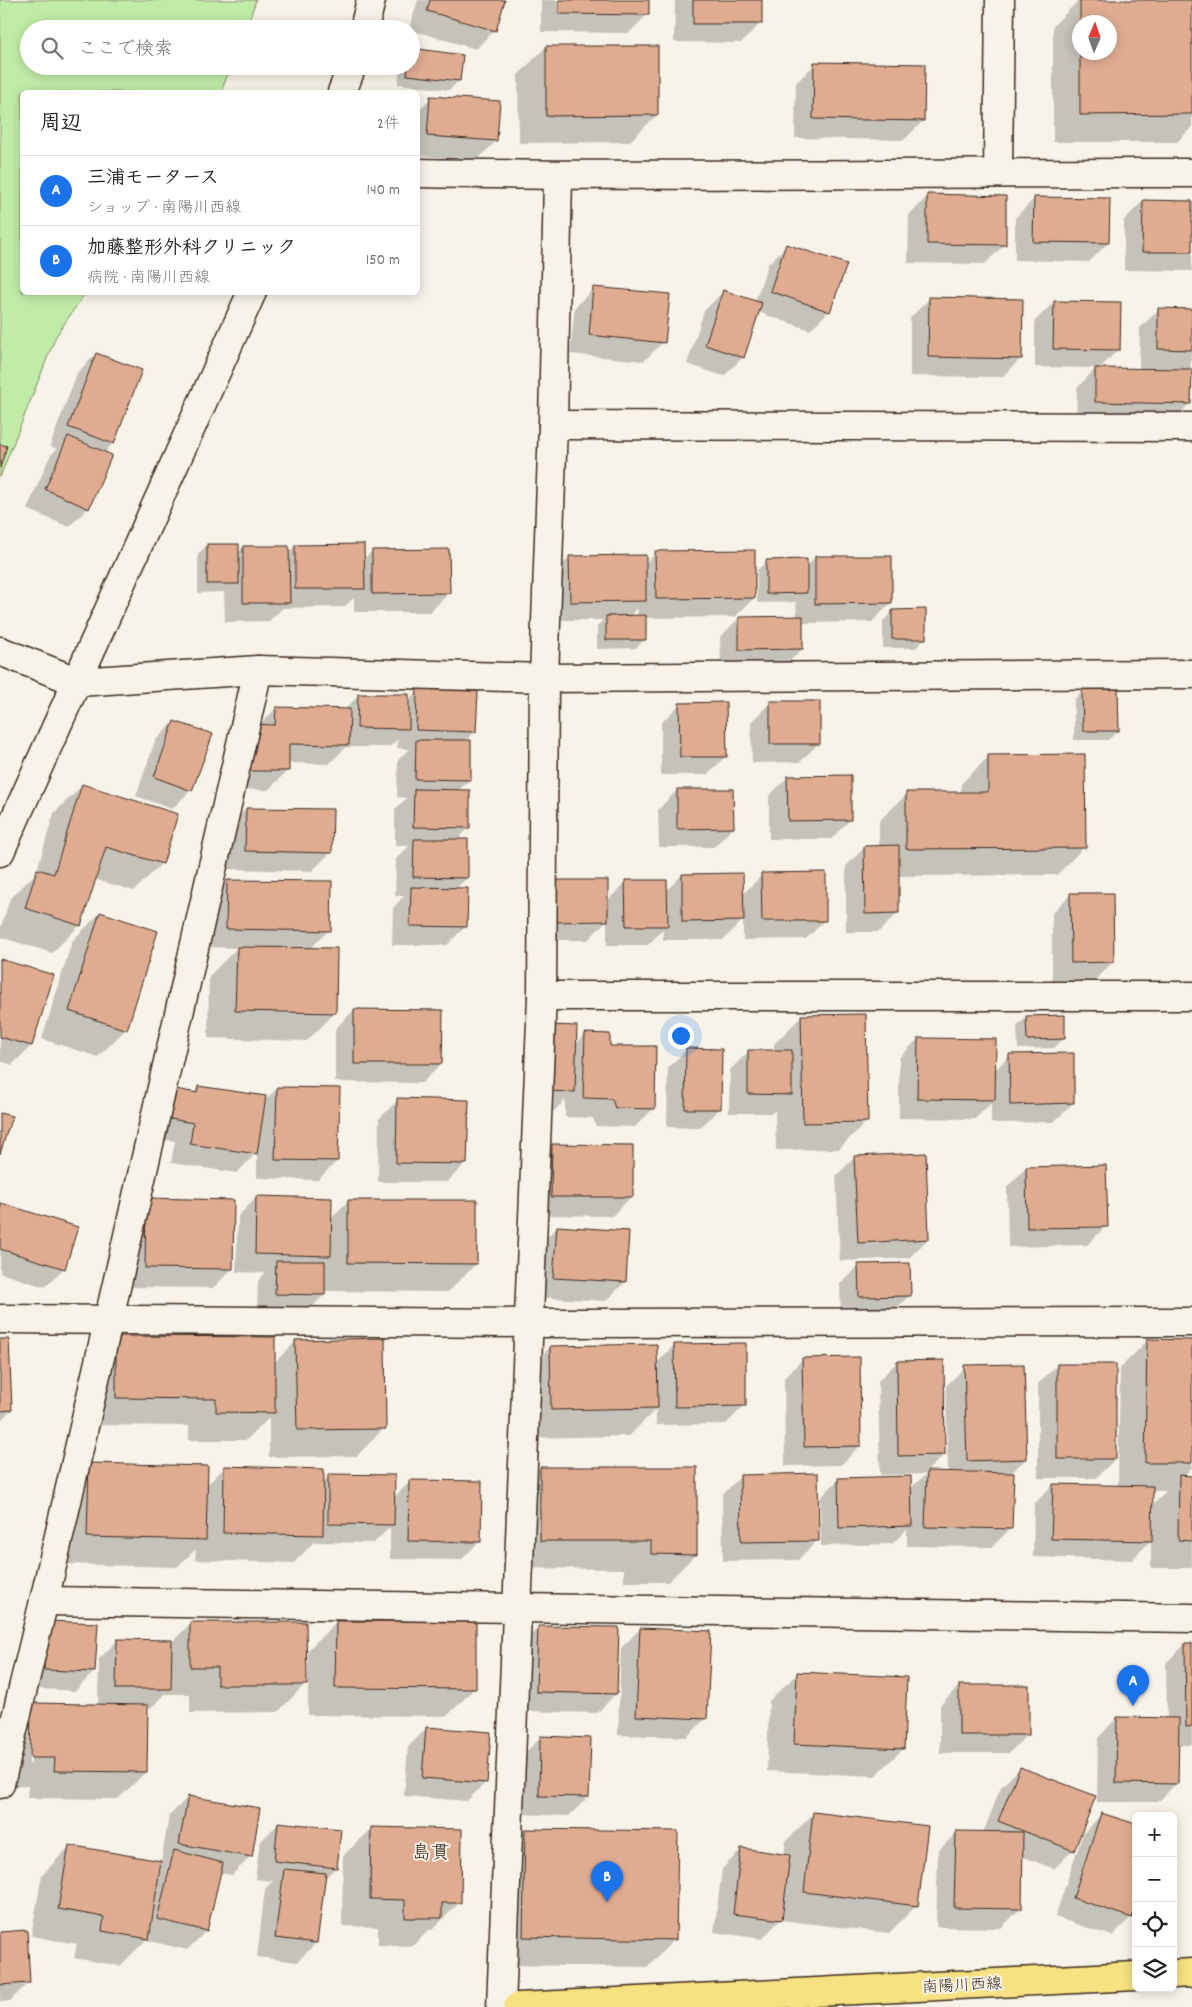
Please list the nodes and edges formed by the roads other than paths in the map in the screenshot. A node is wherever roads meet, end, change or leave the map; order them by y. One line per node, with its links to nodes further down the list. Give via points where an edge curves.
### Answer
1 (371, 0): 3 (street)
2 (1000, 0): 6 (street)
3 (366, 20)
4 (349, 75): 5 (street)
5 (343, 90)
6 (998, 172): 8 (street); 9 (street)
7 (420, 173): 9 (street)
8 (1192, 173)
9 (558, 176): 11 (street)
10 (251, 295): 17 (street)
11 (552, 425): 12 (street); 16 (street)
12 (1192, 427)
13 (0, 651): 17 (street)
14 (258, 670): 16 (street); 17 (street); 22 (street)
15 (1192, 674): 16 (street)
16 (544, 678): 19 (street)
17 (78, 682): 18 (street)
18 (0, 852)
19 (542, 996): 20 (street); 24 (street)
20 (1192, 996)
21 (0, 1319): 22 (street)
22 (108, 1319): 24 (street); 25 (street)
23 (1192, 1322): 24 (street)
24 (527, 1323): 26 (street)
25 (44, 1601): 26 (street); 28 (street)
26 (516, 1608): 27 (street); 32 (street)
27 (1192, 1618)
28 (0, 1784)
29 (1192, 1973): 30 (main road)
30 (1177, 1974)
31 (1132, 1976): 33 (main road, 南陽川西線)
32 (501, 2007)
33 (518, 2007)

